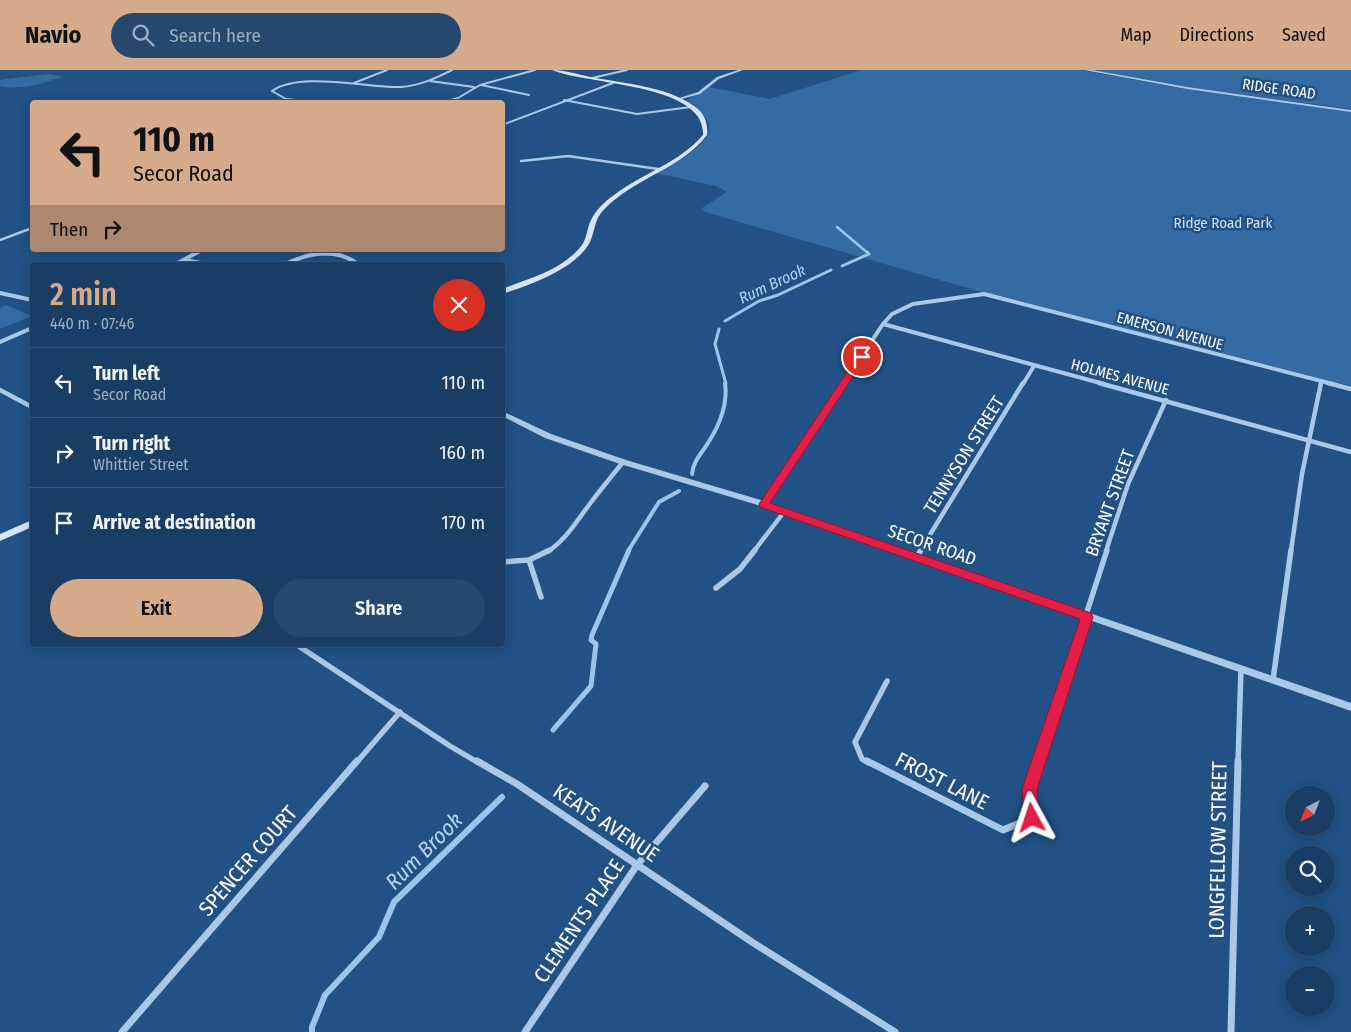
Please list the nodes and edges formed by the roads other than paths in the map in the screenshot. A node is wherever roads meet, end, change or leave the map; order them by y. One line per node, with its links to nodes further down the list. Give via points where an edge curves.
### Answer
1 (387, 70): 10 (street)
2 (452, 70): 9 (street)
3 (535, 70): 12 (street)
4 (554, 70): 8 (main road)
5 (627, 70): 8 (street)
6 (741, 70): 15 (street, via 718,78 699,93)
7 (1086, 70): 20 (street, RIDGE ROAD, via 1187,88)
8 (592, 78): 11 (main road)
9 (429, 81): 10 (street, via 398,87); 13 (street)
10 (354, 83): 16 (street, via 311,82 279,86 272,91)
11 (613, 83): 15 (main road); 18 (street)
12 (480, 85): 13 (street); 14 (street)
13 (474, 87): 17 (street)
14 (529, 95)
15 (678, 99): 19 (main road)
16 (295, 100)
17 (451, 100)
18 (564, 100): 19 (street, via 637,114); 21 (street)
19 (691, 107): 23 (main road, via 704,120 705,135 693,149)
20 (1351, 110)
21 (505, 124)
22 (521, 161): 23 (street, via 568,156)
23 (658, 169): 32 (main road, via 604,206 595,219 586,244 577,255)
24 (30, 229): 25 (street)
25 (0, 240)
26 (199, 252): 27 (street)
27 (185, 260): 28 (street); 29 (street)
28 (181, 262)
29 (195, 262)
30 (291, 262): 31 (street, via 329,253)
31 (355, 262)
32 (505, 291)
33 (0, 294): 34 (street)
34 (30, 300)
35 (883, 324): 38 (street, HOLMES AVENUE); 39 (street, EMERSON AVENUE, via 892,314 913,304 984,294); 48 (street)
36 (30, 329): 37 (street)
37 (0, 342)
38 (1034, 366): 42 (street, HOLMES AVENUE); 52 (street, TENNYSON STREET)
39 (1321, 382): 40 (street, EMERSON AVENUE); 45 (street)
40 (1351, 389)
41 (0, 390): 43 (street)
42 (1166, 400): 45 (street, HOLMES AVENUE); 57 (street, BRYANT STREET, via 1128,484)
43 (30, 406)
44 (505, 414): 47 (street, SECOR ROAD, via 548,436)
45 (1309, 440): 46 (street, HOLMES AVENUE); 60 (street)
46 (1351, 452)
47 (622, 462): 48 (street, SECOR ROAD); 53 (street, via 580,520 558,544)
48 (764, 504): 49 (street, SECOR ROAD)
49 (784, 512): 52 (street, SECOR ROAD); 55 (street, via 740,569)
50 (30, 524): 51 (main road)
51 (0, 538)
52 (916, 558): 57 (street, SECOR ROAD)
53 (529, 560): 54 (street); 56 (street)
54 (505, 562)
55 (716, 588)
56 (541, 598)
57 (1086, 617): 59 (street, SECOR ROAD); 61 (street, FROST LANE, via 1029,789 1032,818 1003,830 862,759 855,742)
58 (300, 647): 63 (street, KEATS AVENUE)
59 (1240, 669): 60 (street, SECOR ROAD); 69 (street, LONGFELLOW STREET)
60 (1272, 680): 62 (street, SECOR ROAD)
61 (887, 681)
62 (1351, 707)
63 (400, 712): 65 (street, KEATS AVENUE, via 450,746 517,784); 66 (street, SPENCER COURT)
64 (705, 786): 65 (street, CLEMENTS PLACE)
65 (637, 865): 67 (street, CLEMENTS PLACE); 68 (street, KEATS AVENUE)
66 (122, 1032)
67 (525, 1032)
68 (895, 1032)
69 (1232, 1032)

